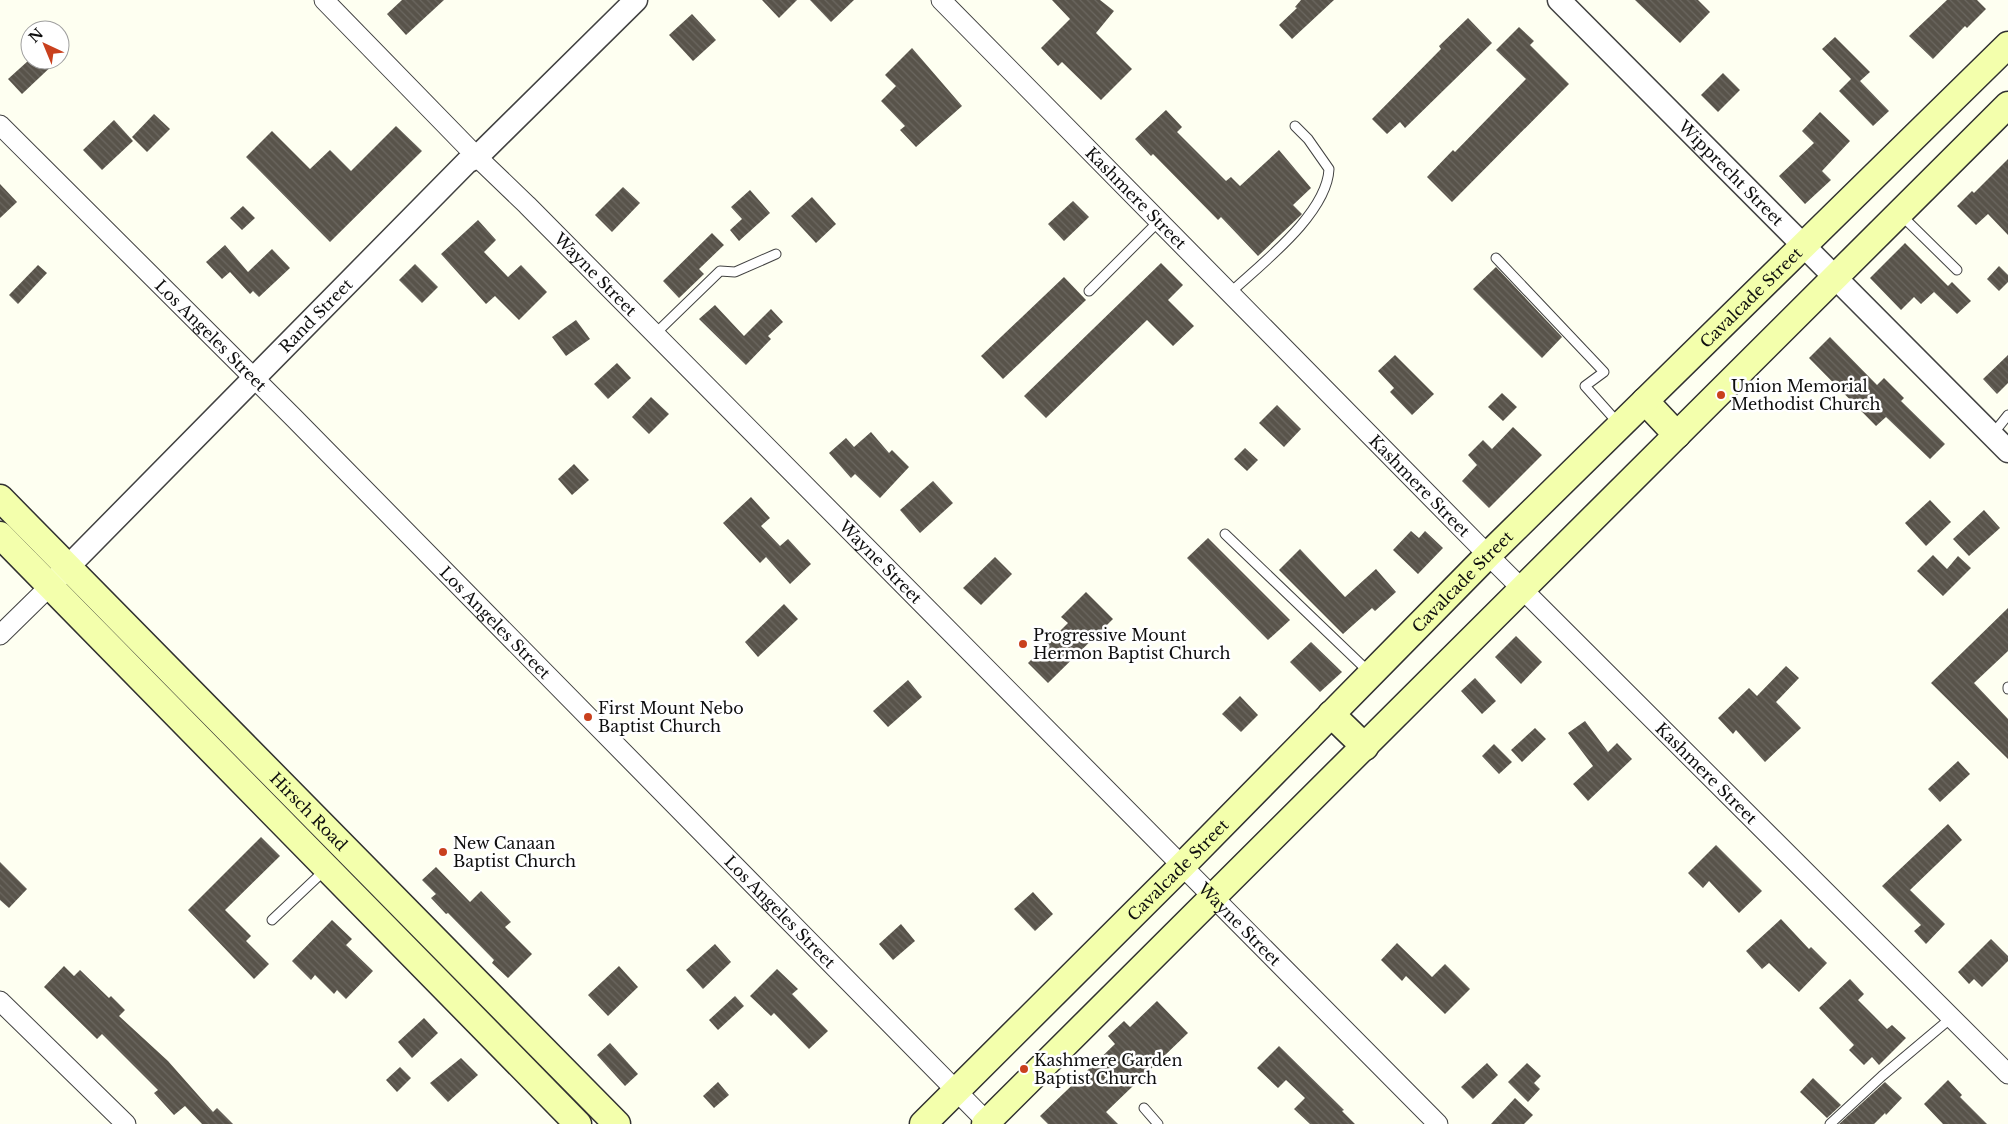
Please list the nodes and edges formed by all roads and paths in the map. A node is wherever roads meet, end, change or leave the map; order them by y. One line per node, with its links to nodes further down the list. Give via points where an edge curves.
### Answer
1 (324, 0): 11 (street, Wayne Street)
2 (636, 0): 11 (street, Rand Street)
3 (941, 0): 13 (street, Kashmere Street)
4 (1559, 0): 14 (street, Wipprecht Street)
5 (2008, 45): 6 (main road, Cavalcade Street)
6 (1961, 92): 8 (main road); 14 (main road, Cavalcade Street)
7 (2008, 105): 8 (main road)
8 (1989, 123): 12 (main road)
9 (0, 125): 22 (street, Los Angeles Street)
10 (1295, 126): 20 (lane, via 1328,169 1324,191 1307,217)
11 (477, 157): 21 (street, Wayne Street); 22 (street, Rand Street, via 468,162)
12 (1899, 213): 17 (lane); 18 (main road)
13 (1159, 221): 19 (lane); 20 (street, Kashmere Street)
14 (1802, 246): 18 (street, Wipprecht Street); 23 (main road, Cavalcade Street)
15 (776, 254): 21 (lane, via 735,272 720,271)
16 (1496, 258): 25 (lane, via 1604,372 1584,386)
17 (1957, 270)
18 (1834, 278): 26 (main road); 27 (street, Wipprecht Street)
19 (1089, 291)
20 (1230, 293): 32 (street, Kashmere Street)
21 (655, 334): 39 (street, Wayne Street)
22 (252, 378): 33 (street, Rand Street); 48 (street, Los Angeles Street)
23 (1645, 401): 25 (main road, Cavalcade Street); 26 (main road)
24 (2008, 415): 27 (lane)
25 (1620, 426): 32 (main road, Cavalcade Street)
26 (1677, 435): 34 (main road)
27 (1992, 435): 28 (street, Wipprecht Street)
28 (2008, 451)
29 (0, 498): 33 (main road, Hirsch Road)
30 (1226, 534): 36 (lane)
31 (0, 535): 33 (main road, Hirsch Road)
32 (1488, 555): 34 (street, Kashmere Street); 36 (main road, Cavalcade Street)
33 (59, 576): 35 (street, Rand Street); 40 (main road, Hirsch Road); 43 (main road, Hirsch Road)
34 (1522, 589): 38 (main road); 46 (street, Kashmere Street)
35 (0, 635)
36 (1371, 674): 37 (main road, Cavalcade Street)
37 (1331, 714): 38 (main road); 39 (main road, Cavalcade Street)
38 (1365, 747): 41 (main road)
39 (1181, 867): 41 (street, Wayne Street); 48 (main road, Cavalcade Street)
40 (327, 868): 42 (lane); 44 (main road, Hirsch Road)
41 (1213, 899): 50 (main road); 56 (street, Wayne Street)
42 (272, 920)
43 (417, 921): 44 (main road); 53 (main road, Hirsch Road)
44 (398, 940): 52 (main road, Hirsch Road)
45 (0, 1001): 51 (street)
46 (1952, 1018): 47 (street, Kashmere Street); 57 (lane)
47 (2008, 1074)
48 (956, 1090): 50 (street, Los Angeles Street); 54 (main road, Cavalcade Street)
49 (1144, 1108): 55 (lane)
50 (987, 1123)
51 (126, 1124)
52 (578, 1124)
53 (618, 1124)
54 (923, 1124)
55 (1158, 1124)
56 (1438, 1124)
57 (1830, 1124)

